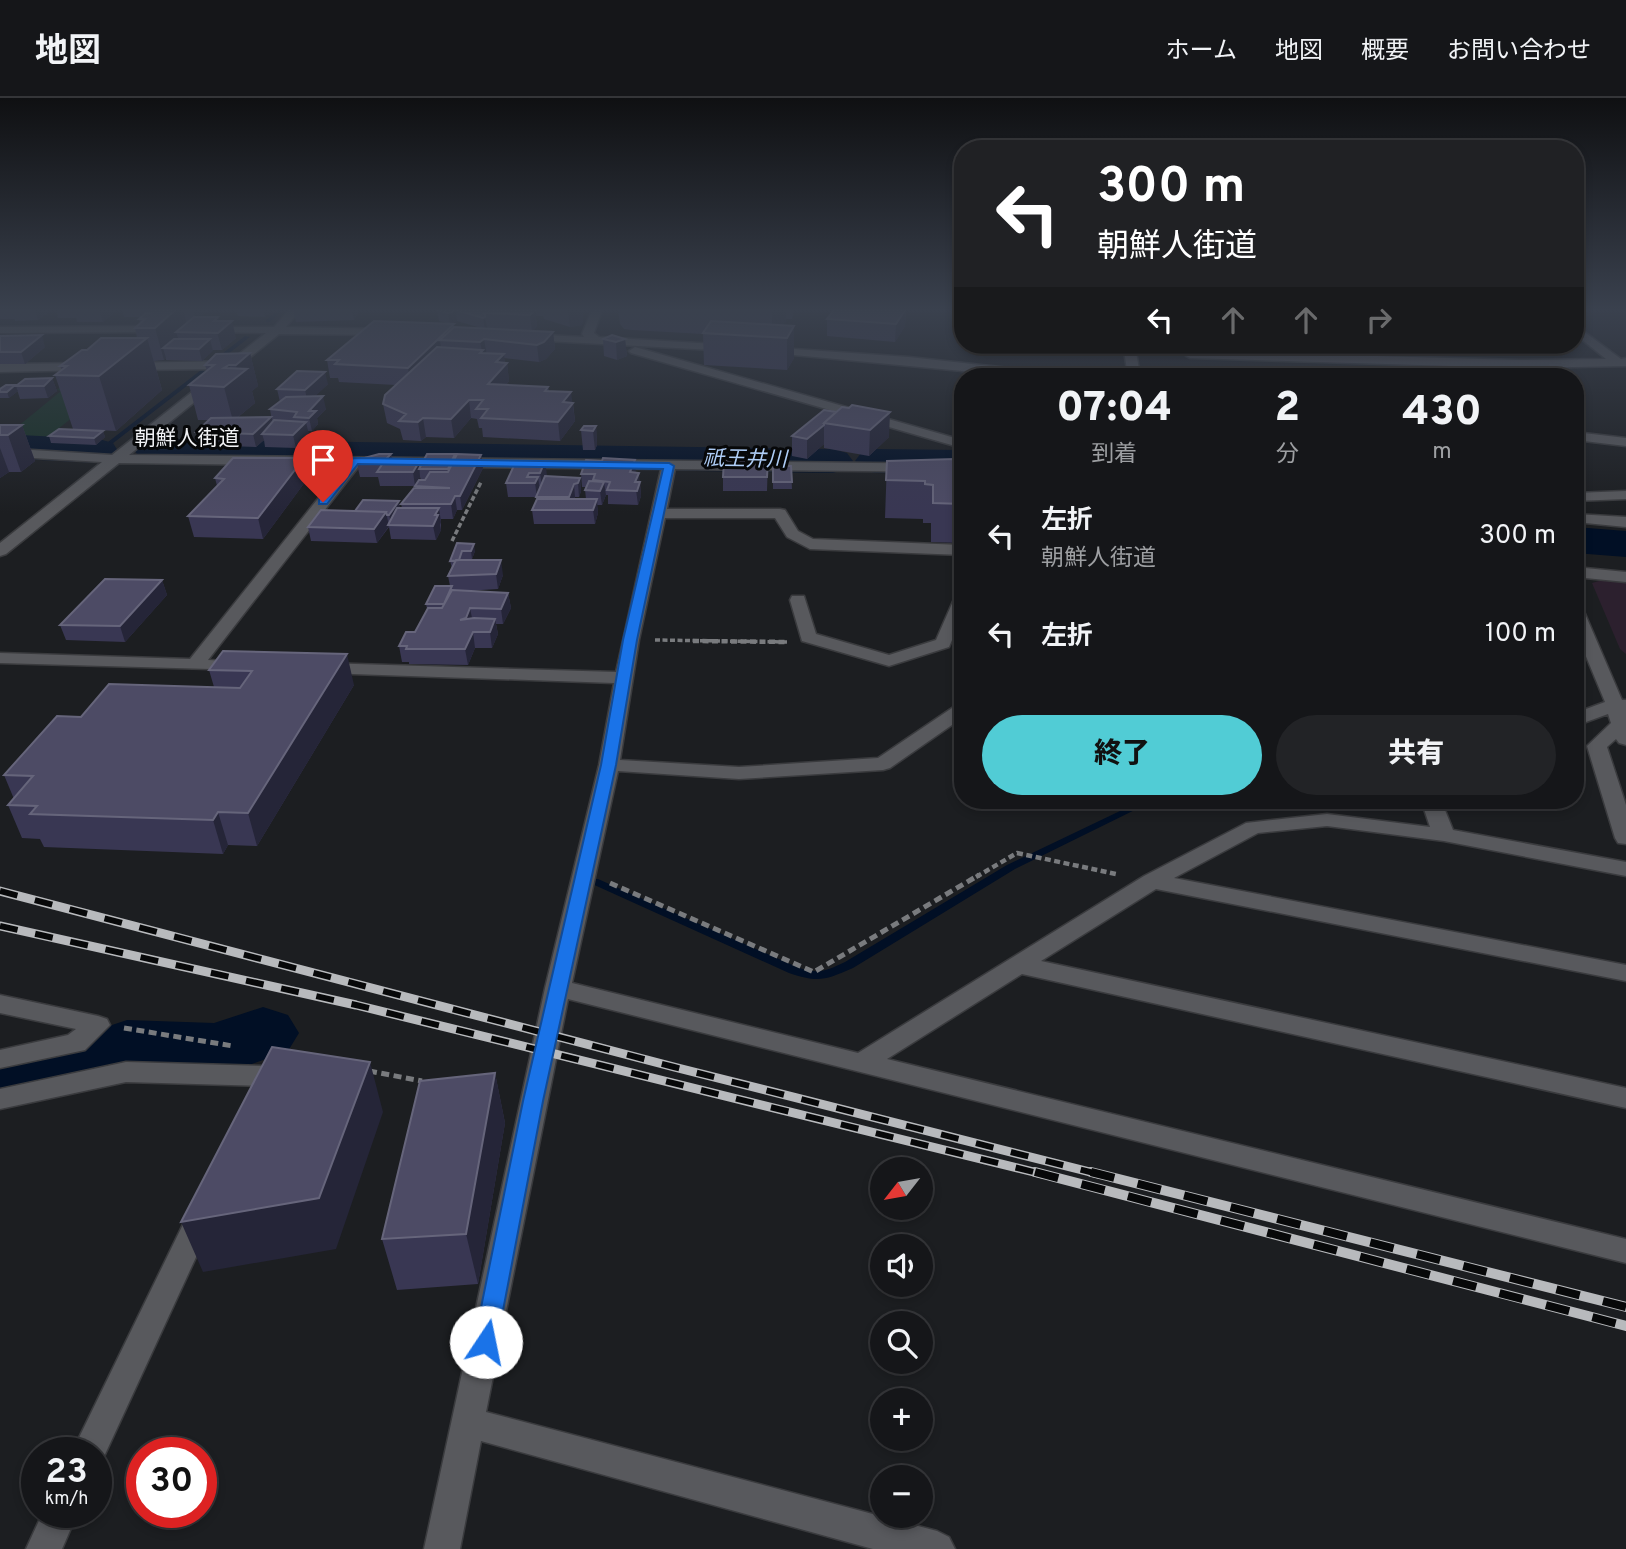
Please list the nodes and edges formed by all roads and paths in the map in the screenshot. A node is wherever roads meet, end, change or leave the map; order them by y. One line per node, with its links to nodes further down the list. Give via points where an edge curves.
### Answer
1 (216, 378): 7 (street)
2 (728, 378): 4 (street)
3 (1584, 437): 5 (street)
4 (954, 442)
5 (1626, 442)
6 (0, 452): 7 (street, 朝鮮人街道)
7 (117, 459): 8 (street, 朝鮮人街道); 19 (street)
8 (355, 461): 9 (street, 朝鮮人街道); 28 (street)
9 (491, 463): 10 (street, 朝鮮人街道); 17 (path)
10 (669, 466): 11 (street, 朝鮮人街道); 14 (street)
11 (954, 468)
12 (1626, 495): 13 (street)
13 (1584, 497)
14 (657, 514): 18 (street, via 780,513 792,534 810,544); 25 (street)
15 (1584, 519): 16 (street)
16 (1626, 522)
17 (452, 541)
18 (954, 550)
19 (0, 551)
20 (1584, 573): 21 (street)
21 (1626, 577)
22 (798, 600): 26 (street, via 808,638)
23 (954, 618): 26 (street, via 943,643 889,661)
24 (1584, 630): 34 (street)
25 (630, 640): 26 (path); 31 (street)
26 (824, 642)
27 (0, 658): 28 (street)
28 (195, 664): 29 (street)
29 (256, 666)
30 (310, 668): 31 (street)
31 (623, 678): 35 (street)
32 (954, 715): 35 (street, via 883,764 739,773)
33 (1584, 720): 34 (street)
34 (1623, 721): 38 (street, via 1597,746)
35 (609, 765): 40 (street)
36 (1435, 809): 37 (street)
37 (1444, 835): 39 (street); 41 (street, via 1327,820 1253,827)
38 (1626, 838)
39 (1626, 869)
40 (584, 872): 41 (path, via 814,972 1017,853); 44 (street)
41 (1153, 881): 42 (street); 43 (street)
42 (1020, 965): 49 (street); 53 (street)
43 (1626, 973)
44 (557, 988): 49 (street); 57 (street)
45 (0, 1004): 46 (street)
46 (99, 1025): 47 (path); 48 (street, via 76,1043)
47 (182, 1037)
48 (0, 1059)
49 (863, 1062): 56 (street)
50 (362, 1070): 52 (path)
51 (268, 1077): 54 (street, via 126,1072)
52 (428, 1082)
53 (1626, 1098)
54 (0, 1099)
55 (214, 1189): 58 (street)
56 (1626, 1251)
57 (470, 1423): 61 (street); 62 (street)
58 (96, 1437)
59 (54, 1528): 60 (street)
60 (44, 1549)
61 (442, 1549)
62 (937, 1549)

